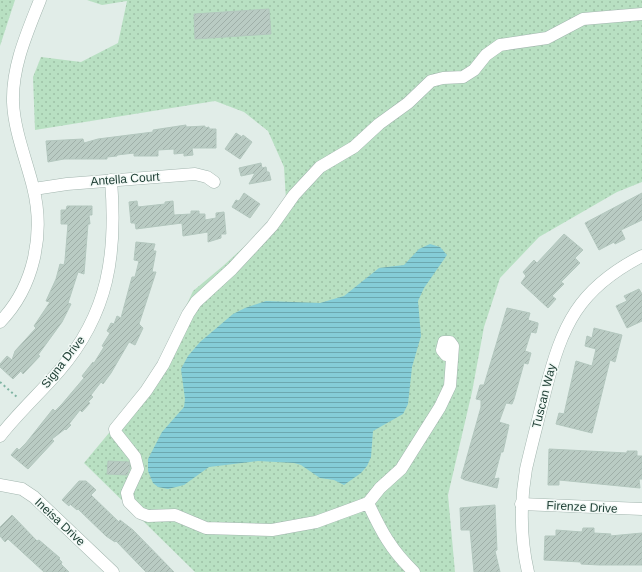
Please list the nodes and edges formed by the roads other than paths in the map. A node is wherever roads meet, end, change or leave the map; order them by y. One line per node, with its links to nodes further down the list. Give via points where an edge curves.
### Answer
1 (40, 0): 5 (street, via 22,47 13,87 16,124)
2 (642, 14): 11 (street, via 583,19 547,38 500,45 463,77 430,81 408,103 379,124 354,147 320,167 294,195 272,226 232,269 196,302 163,365 115,429 135,457 138,469 127,493 129,502 140,513 148,516 175,515 206,528 272,530 316,522)
3 (111, 180): 4 (street, Antella Court, via 195,174); 5 (street, Antella Court); 9 (street, Signa Drive, via 113,245 101,300 72,354)
4 (214, 182)
5 (34, 189): 7 (street, via 38,228 34,261 21,293)
6 (642, 256): 12 (street, Tuscan Way, via 608,277 592,291 578,306 567,324 554,358 526,469)
7 (0, 322)
8 (452, 354): 11 (street, via 450,386 440,407 400,469)
9 (0, 436)
10 (0, 485): 14 (street, Ineisa Drive, via 22,489 34,497)
11 (368, 503): 15 (street, via 383,536)
12 (521, 504): 13 (street, Firenze Drive); 16 (street, Tuscan Way, via 521,528)
13 (642, 509)
14 (113, 572)
15 (414, 572)
16 (528, 572)

